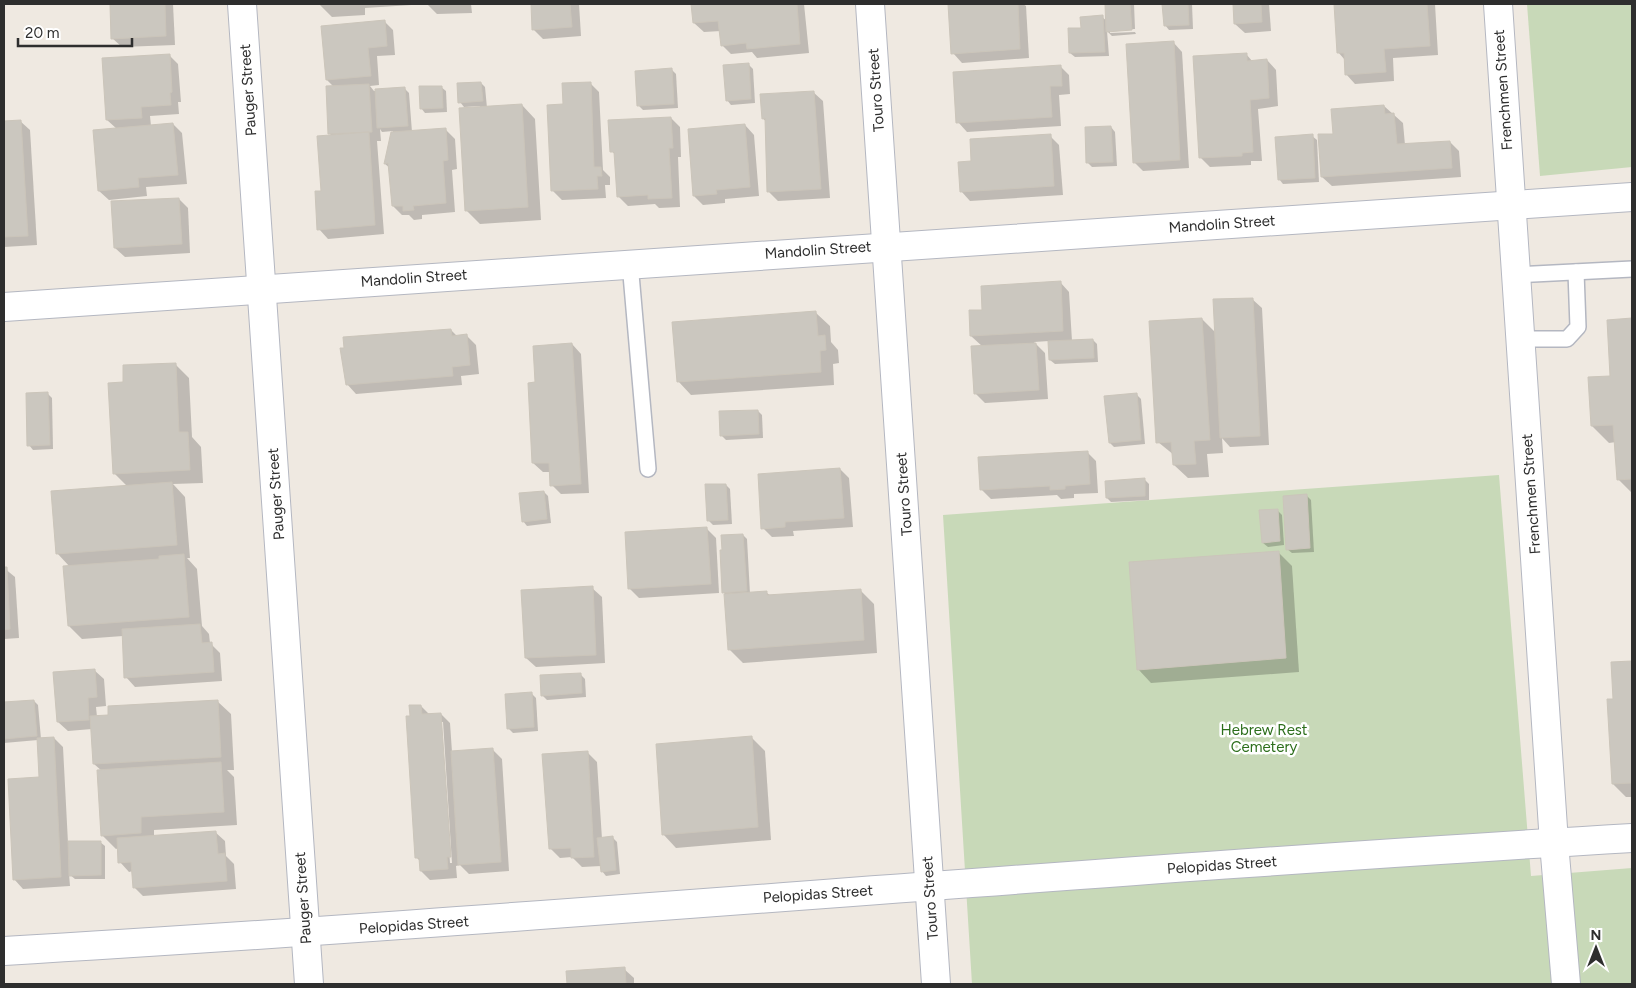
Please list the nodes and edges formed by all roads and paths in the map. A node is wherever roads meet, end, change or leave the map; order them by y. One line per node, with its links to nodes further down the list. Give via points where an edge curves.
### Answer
1 (242, 4): 11 (street, Pauger Street)
2 (870, 4): 6 (street, Touro Street)
3 (1498, 4): 5 (street, Frenchmen Street)
4 (1632, 196): 5 (street, Mandolin Street)
5 (1511, 204): 6 (street, Mandolin Street); 10 (street, Frenchmen Street)
6 (886, 246): 7 (street, Mandolin Street); 17 (street, Touro Street)
7 (630, 263): 11 (street, Mandolin Street); 14 (lane)
8 (1632, 269): 9 (lane)
9 (1576, 272): 10 (lane); 13 (lane, via 1578,327 1567,339)
10 (1516, 275): 13 (street, Frenchmen Street)
11 (262, 289): 12 (street, Mandolin Street); 18 (street, Pauger Street)
12 (4, 308)
13 (1520, 339): 16 (street, Frenchmen Street)
14 (648, 469)
15 (1632, 838): 16 (street, Pelopidas Street)
16 (1554, 843): 17 (street, Pelopidas Street); 22 (street, Frenchmen Street)
17 (928, 885): 18 (street, Pelopidas Street); 21 (street, Touro Street)
18 (306, 933): 19 (street, Pelopidas Street); 20 (street, Pauger Street)
19 (4, 951)
20 (309, 984)
21 (936, 984)
22 (1566, 984)

